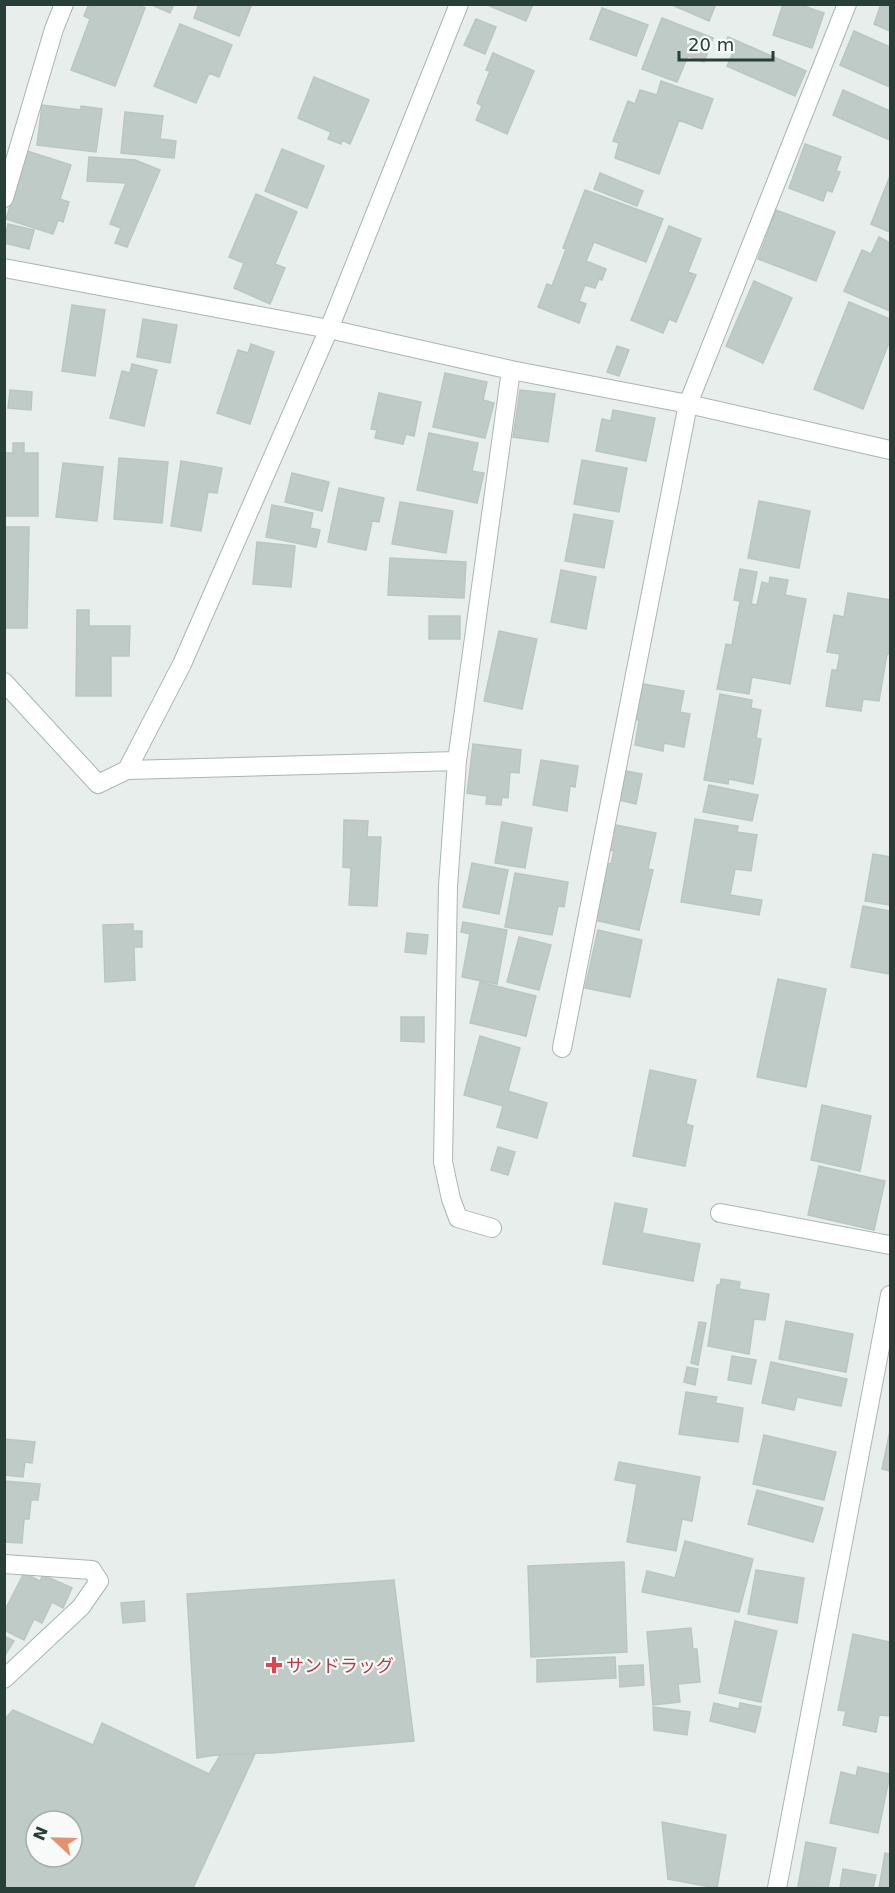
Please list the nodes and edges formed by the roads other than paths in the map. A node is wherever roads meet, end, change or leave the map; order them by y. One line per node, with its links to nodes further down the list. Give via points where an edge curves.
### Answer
1 (64, 4): 4 (street)
2 (459, 4): 6 (street)
3 (847, 4): 8 (street)
4 (4, 198)
5 (4, 268): 6 (street)
6 (329, 329): 7 (street); 12 (street, via 182,664)
7 (511, 370): 8 (street); 11 (street)
8 (688, 404): 9 (street); 13 (street)
9 (891, 450)
10 (4, 682): 12 (street, via 98,784)
11 (457, 761): 12 (street); 15 (street, via 448,886 443,1162 458,1218)
12 (127, 770)
13 (562, 1048)
14 (720, 1213): 16 (street)
15 (492, 1228)
16 (891, 1245)
17 (891, 1295): 20 (street)
18 (4, 1564): 19 (street, via 92,1570 99,1581 81,1607)
19 (4, 1679)
20 (777, 1888)

